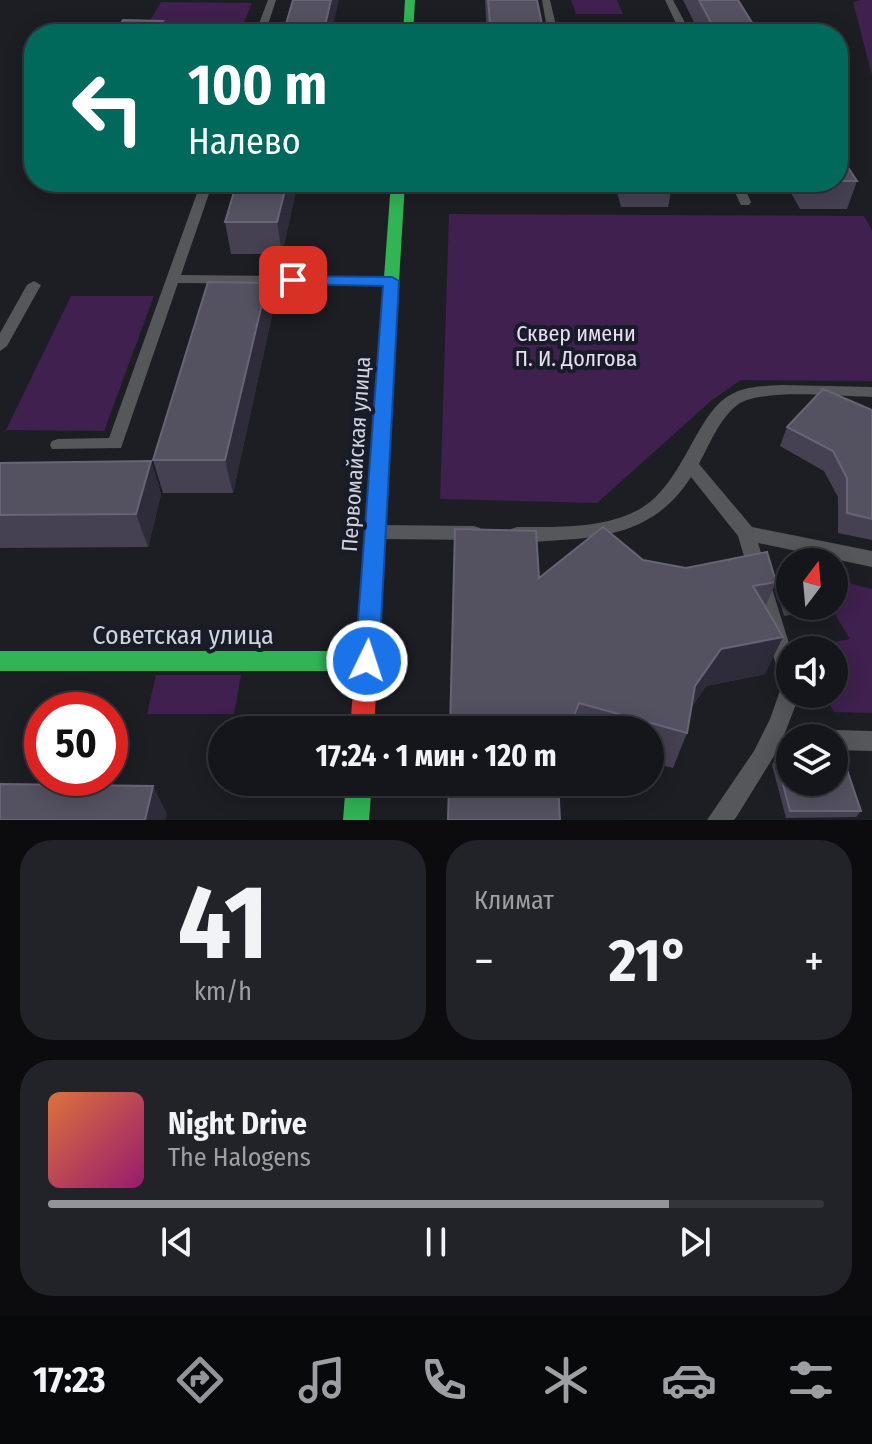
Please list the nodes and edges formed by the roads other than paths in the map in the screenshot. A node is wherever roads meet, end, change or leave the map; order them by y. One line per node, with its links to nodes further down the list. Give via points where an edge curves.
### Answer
1 (272, 0): 5 (lane)
2 (410, 0): 6 (main road)
3 (546, 0): 7 (lane)
4 (669, 0): 8 (lane)
5 (264, 24)
6 (409, 24)
7 (551, 24)
8 (681, 24)
9 (204, 192): 13 (lane)
10 (397, 192): 14 (main road, Первомайская улица)
11 (740, 192): 12 (lane)
12 (745, 202)
13 (174, 279): 14 (lane); 18 (lane, via 115,444)
14 (392, 281): 20 (main road, Первомайская улица)
15 (34, 285): 16 (lane)
16 (0, 346)
17 (872, 392): 19 (lane, via 741,395 723,408)
18 (58, 445)
19 (690, 465): 20 (lane, via 661,503 634,519 576,531); 21 (lane)
20 (375, 532): 25 (main road, Первомайская улица)
21 (746, 533): 22 (lane); 23 (lane)
22 (872, 559)
23 (777, 636)
24 (0, 661): 25 (main road, Советская улица)
25 (367, 661): 26 (main road, Первомайская улица)
26 (363, 716)
27 (848, 740): 28 (lane)
28 (872, 741)
29 (776, 744): 32 (lane)
30 (358, 796): 31 (main road)
31 (356, 820)
32 (719, 820)

